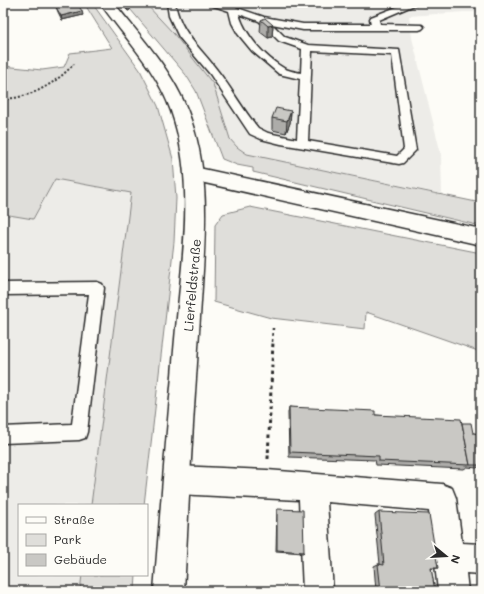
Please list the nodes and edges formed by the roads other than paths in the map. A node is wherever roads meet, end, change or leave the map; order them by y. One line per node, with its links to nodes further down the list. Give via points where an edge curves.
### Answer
1 (107, 3): 12 (main road, Lierfeldstraße, via 163,76 179,108 191,146)
2 (171, 3): 11 (lane, via 173,16 184,37 214,72 250,127 266,136)
3 (214, 3): 5 (lane)
4 (415, 3): 8 (lane, via 374,19)
5 (233, 10): 6 (lane); 10 (lane, via 243,34 255,49 283,72)
6 (262, 19): 8 (lane, via 303,27); 9 (lane, via 282,39)
7 (419, 27): 8 (lane)
8 (376, 28)
9 (307, 48): 10 (lane); 11 (lane, via 396,52 410,150 400,160)
10 (305, 77): 11 (lane)
11 (302, 144)
12 (194, 174): 13 (main road); 16 (main road, Lierfeldstraße, via 196,232)
13 (481, 237)
14 (3, 289): 15 (lane, via 97,288 79,432)
15 (3, 435)
16 (177, 480): 17 (main road); 20 (main road, Lierfeldstraße)
17 (312, 488): 18 (main road, via 442,498); 21 (main road)
18 (448, 557): 19 (main road); 22 (main road)
19 (481, 559)
20 (169, 591)
21 (318, 591)
22 (453, 591)

